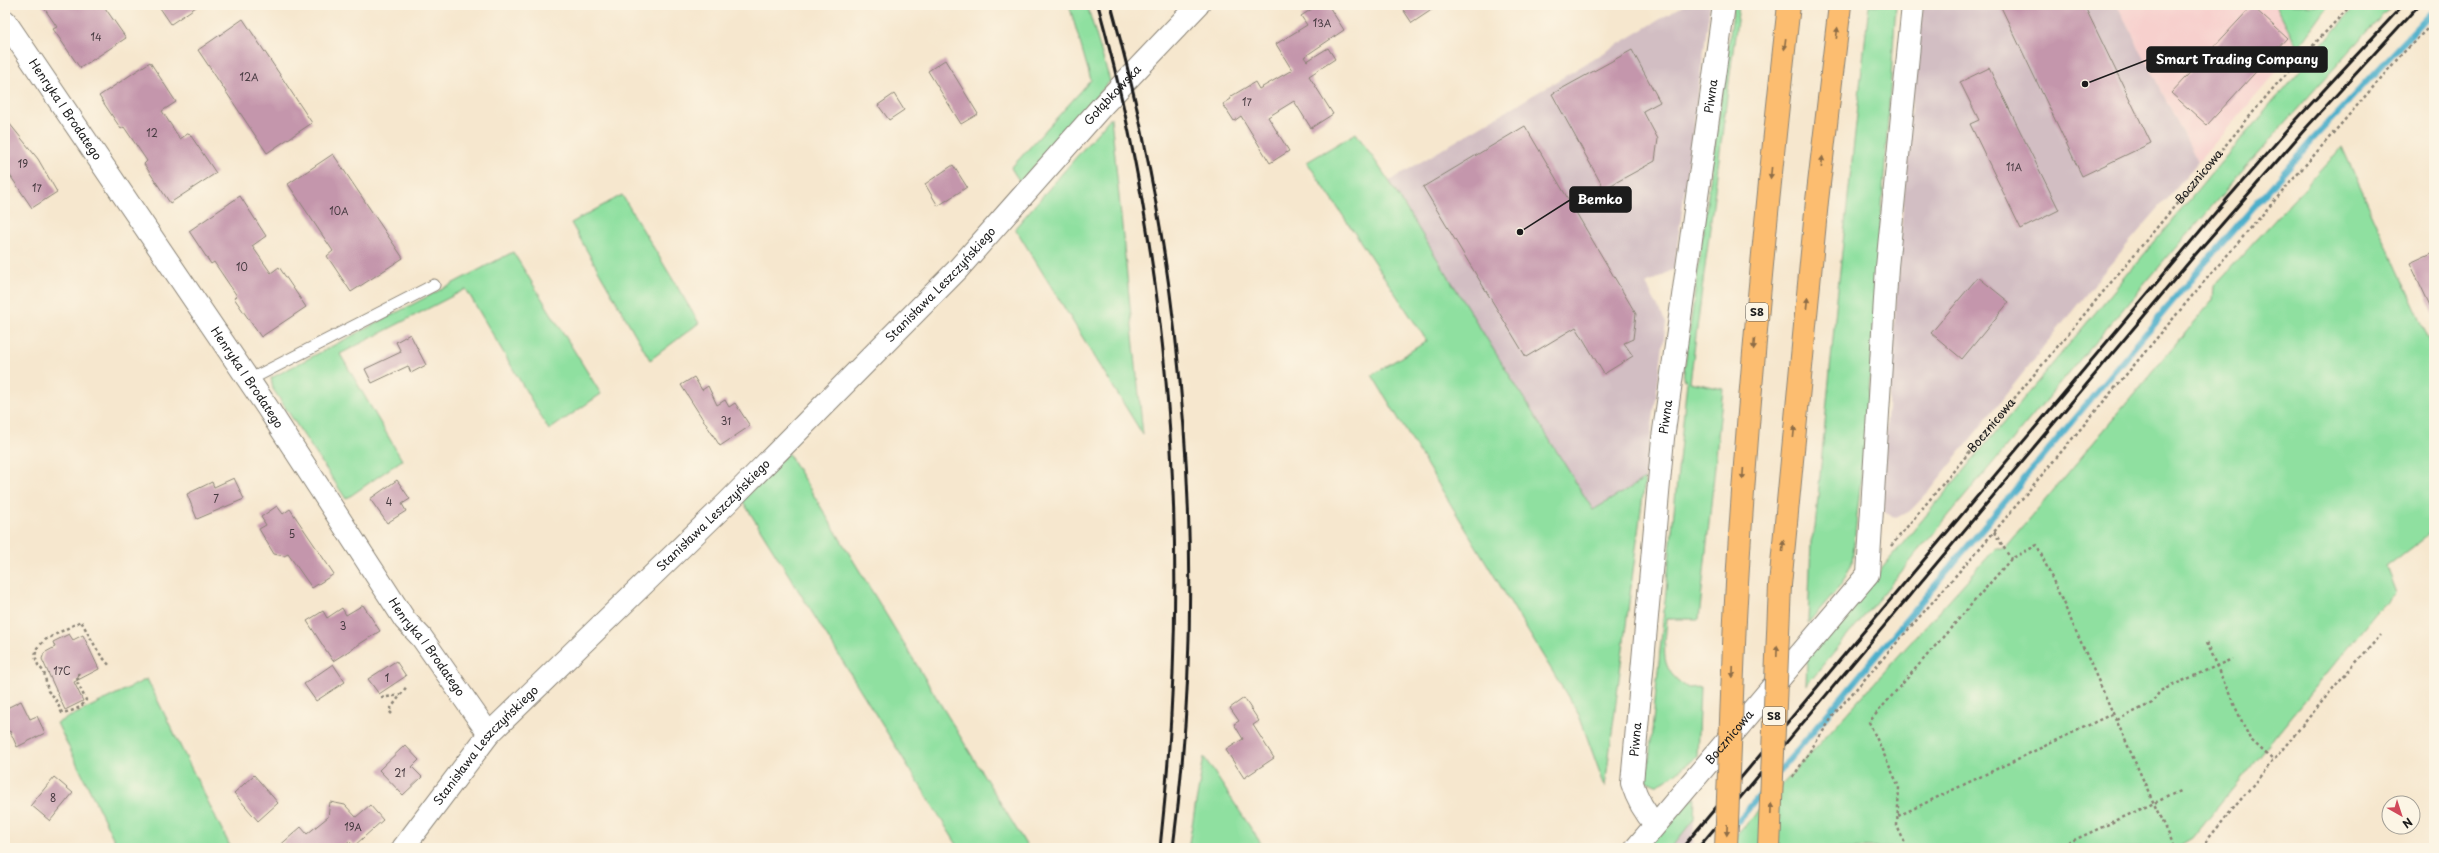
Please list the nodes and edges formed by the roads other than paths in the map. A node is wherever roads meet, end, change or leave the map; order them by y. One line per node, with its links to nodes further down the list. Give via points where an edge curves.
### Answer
1 (1198, 5): 7 (street, Gołąbkowska, via 1103,105)
2 (1724, 5): 11 (street, Piwna, via 1663,438 1632,783 1644,813)
3 (1789, 5): 14 (highway, S8, one-way to 14, bridge, via 1757,309 1743,474)
4 (1840, 5): 15 (highway, S8, one-way to 4, bridge, via 1780,585 1817,201)
5 (1912, 5): 11 (street, Bocznicowa, via 1887,267 1868,574)
6 (5, 21): 9 (street, Henryka I Brodatego)
7 (1030, 188): 10 (street, Stanisława Leszczyńskiego, via 958,270 727,504)
8 (434, 285): 9 (lane)
9 (249, 380): 10 (street, Henryka I Brodatego, via 405,620 422,638)
10 (489, 734): 12 (street, Stanisława Leszczyńskiego)
11 (1655, 824): 13 (street, Bocznicowa)
12 (403, 848)
13 (1636, 848)
14 (1726, 848)
15 (1769, 848)

